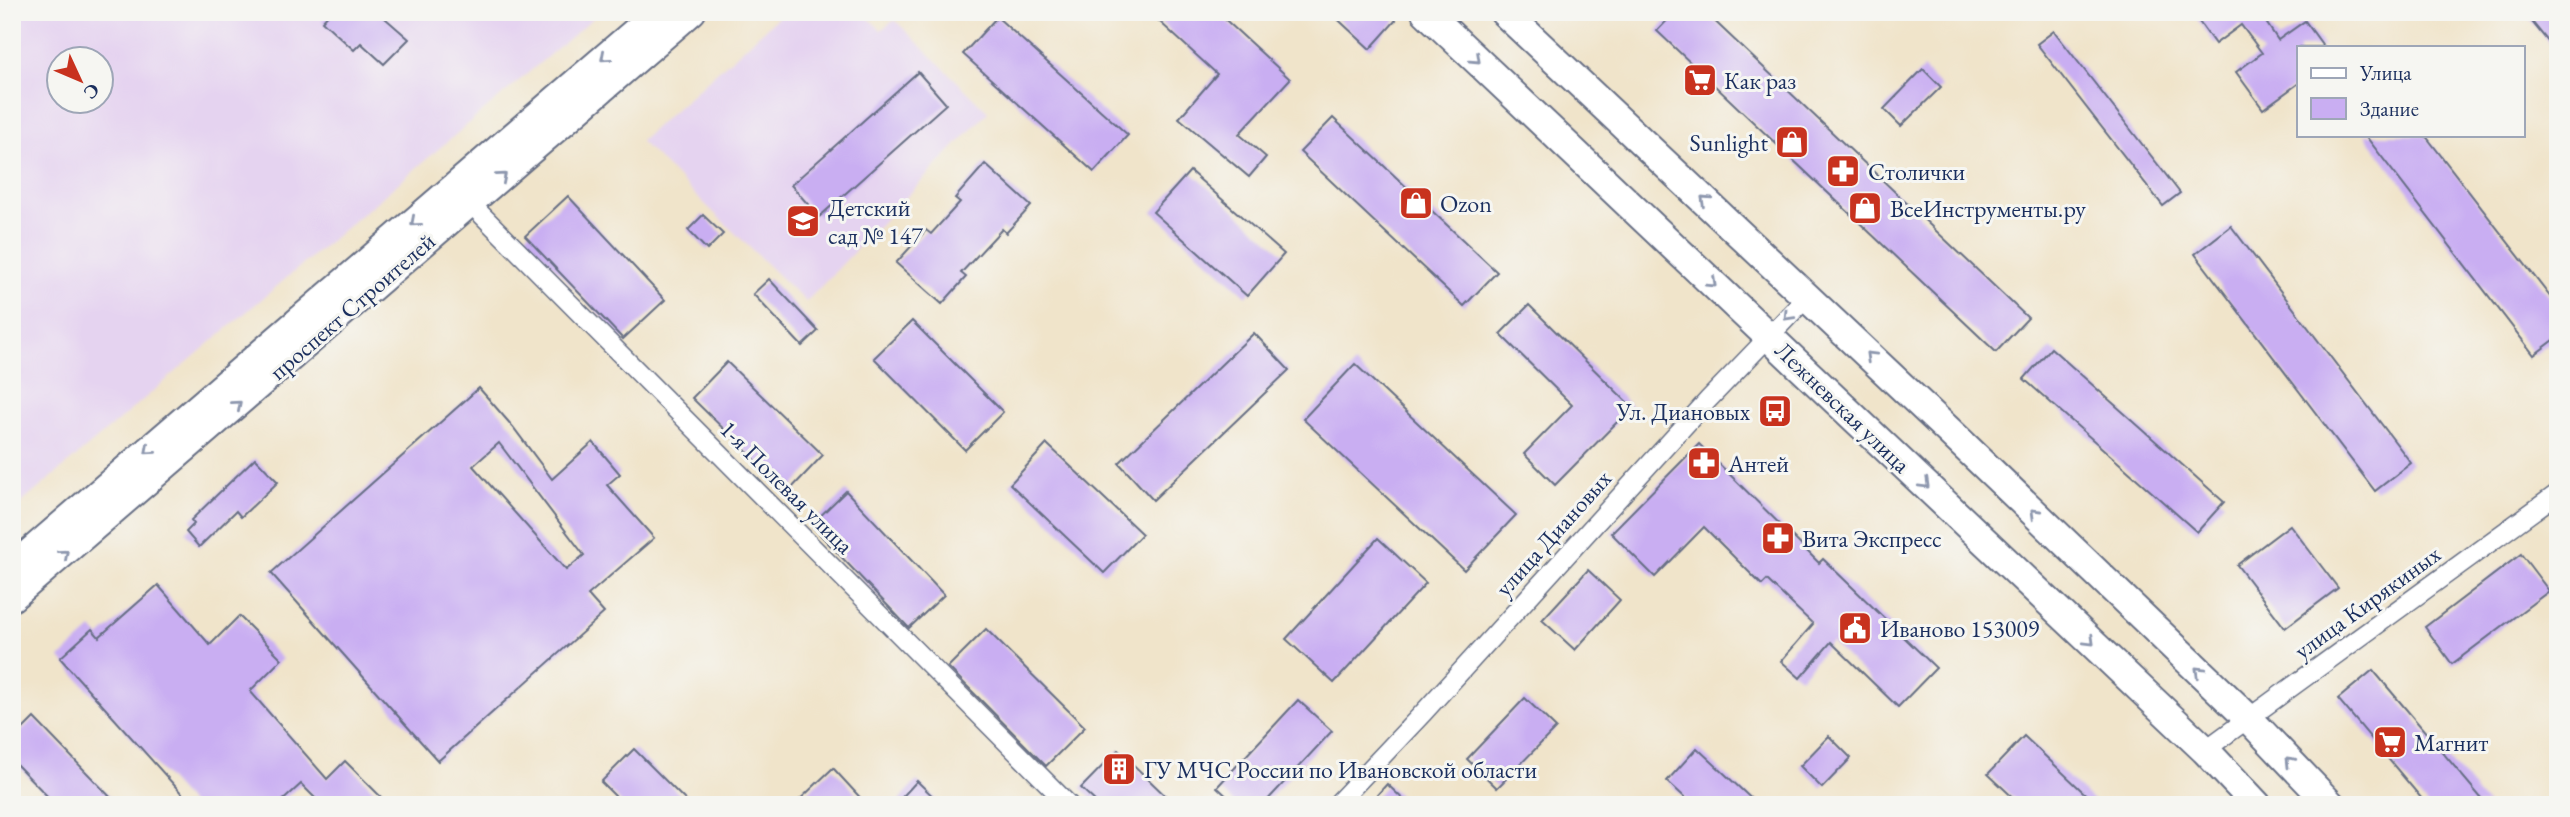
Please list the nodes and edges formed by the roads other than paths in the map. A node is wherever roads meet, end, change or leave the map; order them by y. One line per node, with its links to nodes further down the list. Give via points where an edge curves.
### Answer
1 (657, 12): 5 (main road, проспект Строителей, one-way to 5)
2 (692, 12): 5 (main road, проспект Строителей, one-way to 2)
3 (1426, 12): 7 (highway, Лежневская улица, one-way to 7)
4 (1504, 12): 6 (highway, one-way to 4)
5 (463, 195): 9 (main road, проспект Строителей, one-way to 9); 10 (main road, проспект Строителей, one-way to 5); 13 (street, 1-я Полевая улица)
6 (1808, 296): 7 (street, улица Диановых, one-way to 7); 11 (highway, one-way to 6)
7 (1769, 336): 12 (highway, Лежневская улица, one-way to 12); 14 (street, улица Диановых)
8 (2558, 493): 11 (street, улица Кирякиных)
9 (12, 567)
10 (12, 598)
11 (2248, 718): 12 (street, улица Кирякиных); 16 (highway, one-way to 11)
12 (2205, 750): 15 (highway, Лежневская улица)
13 (1069, 805)
14 (1336, 805)
15 (2257, 805)
16 (2331, 805)

